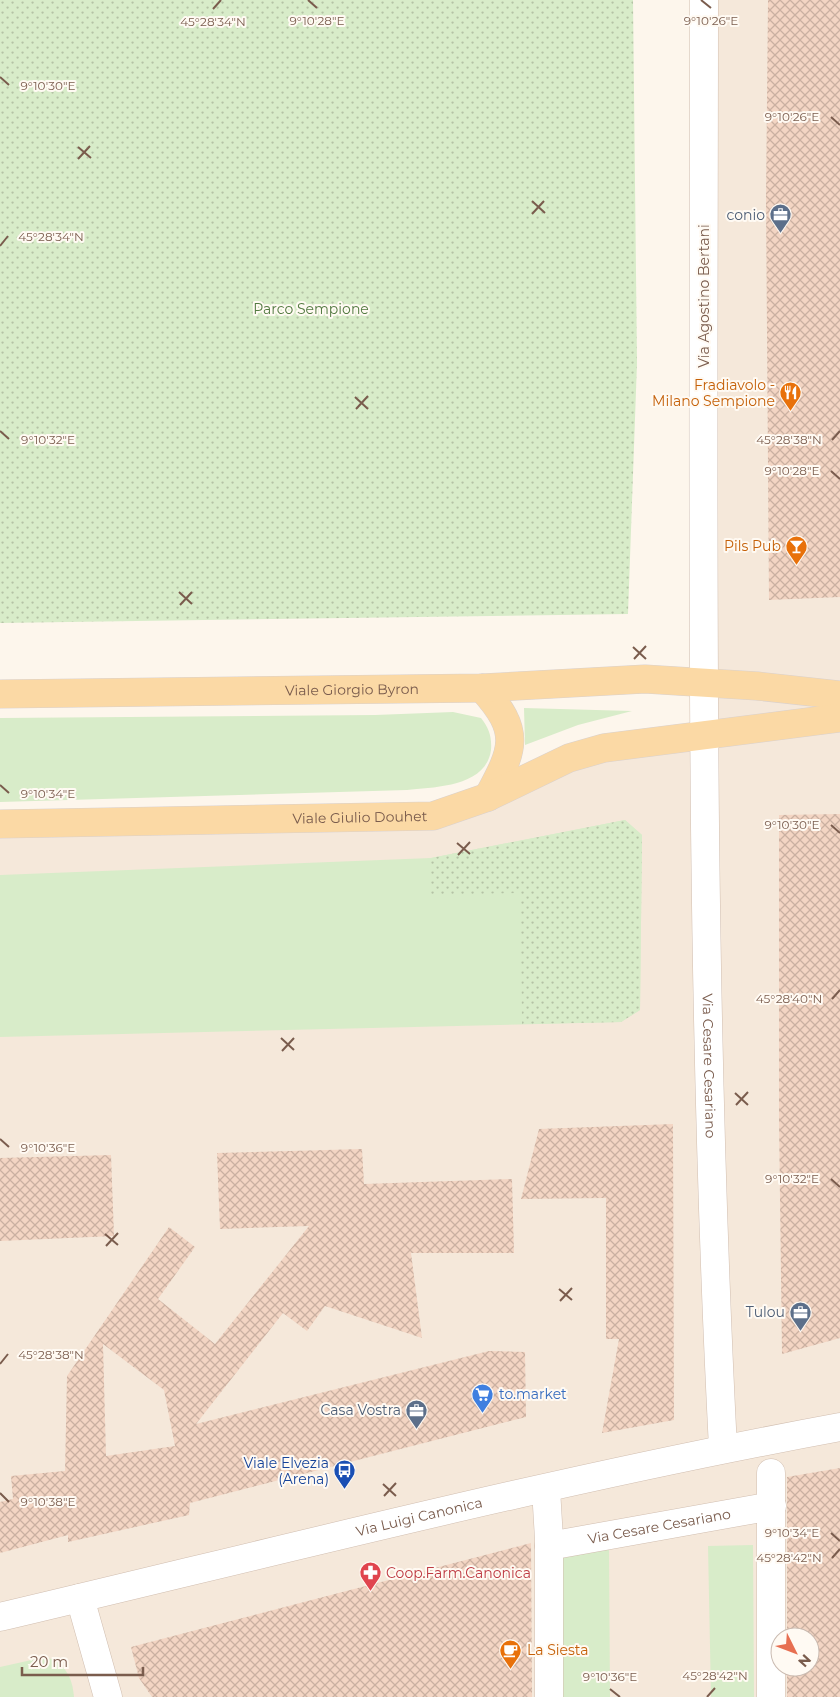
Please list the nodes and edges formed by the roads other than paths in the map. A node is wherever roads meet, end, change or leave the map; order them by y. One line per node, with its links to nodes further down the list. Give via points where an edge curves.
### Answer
1 (704, 0): 2 (street, Via Agostino Bertani)
2 (706, 683): 3 (main road, Viale Giorgio Byron, via 645,679); 5 (main road, Viale Giorgio Byron); 7 (street, Via Cesare Cesariano)
3 (482, 688): 4 (main road, Viale Giorgio Byron); 8 (main road, via 500,708 512,743 507,762)
4 (0, 694)
5 (840, 695)
6 (840, 718): 7 (main road, Viale Giulio Douhet)
7 (705, 736): 8 (main road, Viale Giulio Douhet, via 604,748 568,758); 11 (street, Via Cesare Cesariano, via 710,1071)
8 (488, 797): 9 (main road, Viale Giulio Douhet, via 433,816 414,818)
9 (0, 824)
10 (840, 1427): 11 (street, Via Luigi Canonica)
11 (723, 1448): 13 (street, Via Luigi Canonica)
12 (771, 1473): 14 (street)
13 (546, 1489): 15 (street); 16 (street, Via Luigi Canonica)
14 (772, 1506): 15 (street, Via Cesare Cesariano); 20 (street)
15 (549, 1546): 19 (street)
16 (80, 1598): 17 (street, Via Luigi Canonica); 18 (street)
17 (0, 1617)
18 (108, 1697)
19 (549, 1697)
20 (771, 1697)

